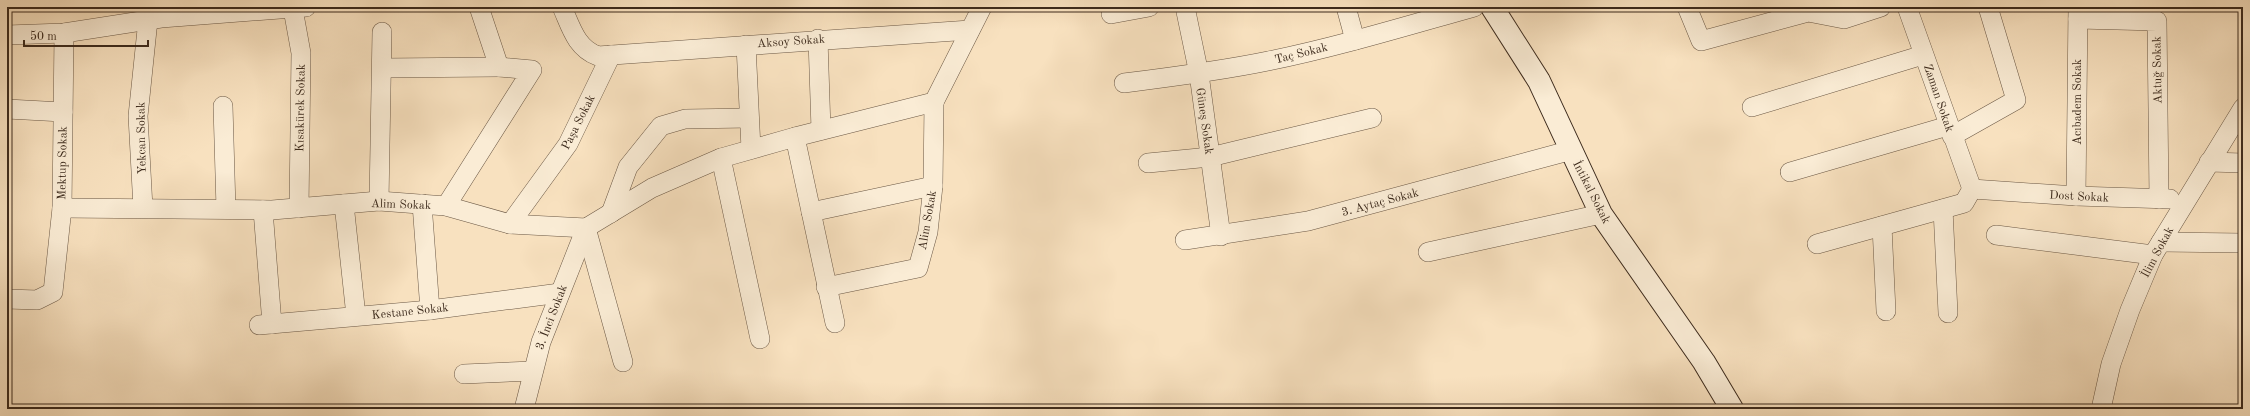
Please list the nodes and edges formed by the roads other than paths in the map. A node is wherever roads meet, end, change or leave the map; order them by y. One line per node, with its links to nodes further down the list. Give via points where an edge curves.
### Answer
1 (479, 7): 29 (street)
2 (562, 7): 27 (street, Aksoy Sokak, via 577,41 588,52 598,56)
3 (982, 7): 19 (street, Alim Sokak)
4 (1149, 7): 17 (street)
5 (1184, 7): 30 (street, Güneş Sokak)
6 (1346, 7): 24 (street)
7 (1474, 7): 24 (street, Taç Sokak)
8 (1492, 7): 44 (street, İntikal Sokak, via 1538,81)
9 (1687, 7): 14 (street, via 1701,40)
10 (1881, 7): 14 (street, via 1844,19)
11 (1907, 7): 26 (street, Zaman Sokak)
12 (1988, 7): 41 (street, via 2016,100)
13 (300, 8): 15 (street); 62 (street, Kısakürek Sokak)
14 (1809, 9)
15 (230, 10): 18 (street)
16 (2078, 13): 53 (street, Acıbadem Sokak); 54 (street, Aktuğ Sokak, via 2157,21)
17 (1111, 14)
18 (156, 15): 21 (street); 61 (street, Yekcan Sokak, via 138,116)
19 (970, 30): 23 (street, Aksoy Sokak); 32 (street, Alim Sokak)
20 (382, 32): 28 (street)
21 (64, 33): 22 (street); 37 (street, Mektup Sokak)
22 (7, 35)
23 (818, 39): 25 (street, Aksoy Sokak); 40 (street)
24 (1355, 40): 30 (street, Taç Sokak, via 1269,61)
25 (746, 45): 27 (street, Aksoy Sokak); 38 (street)
26 (1923, 54): 34 (street); 41 (street, Zaman Sokak)
27 (611, 55): 69 (street, Paşa Sokak, via 568,144)
28 (382, 68): 29 (street); 56 (street)
29 (500, 68): 59 (street, via 532,70)
30 (1199, 74): 31 (street, Taç Sokak); 45 (street, Güneş Sokak)
31 (1124, 83)
32 (934, 102): 40 (street); 51 (street, Alim Sokak)
33 (223, 106): 63 (street)
34 (1752, 107)
35 (2243, 108): 47 (street, İlim Sokak)
36 (7, 109): 37 (street)
37 (63, 112): 60 (street, Mektup Sokak)
38 (749, 118): 43 (street); 67 (street, via 686,119 661,126 628,167)
39 (1372, 118): 45 (street)
40 (821, 130): 42 (street)
41 (1950, 131): 50 (street); 52 (street, Zaman Sokak)
42 (795, 137): 43 (street); 66 (street)
43 (751, 149): 46 (street)
44 (1572, 150): 68 (street, İntikal Sokak); 73 (street, 3. Aytaç Sokak, via 1308,221)
45 (1210, 157): 48 (street); 73 (street, Güneş Sokak)
46 (721, 158): 67 (street, via 652,188); 87 (street)
47 (2209, 162): 49 (street); 55 (street, İlim Sokak)
48 (1148, 163)
49 (2243, 163)
50 (1790, 172)
51 (933, 186): 66 (street); 79 (street, Alim Sokak, via 928,232 918,268)
52 (1972, 189): 53 (street, Dost Sokak); 64 (street, via 1964,203)
53 (2076, 196): 54 (street, Dost Sokak)
54 (2158, 199): 55 (street, Dost Sokak)
55 (2187, 199): 77 (street, İlim Sokak)
56 (379, 201): 57 (street, Alim Sokak); 58 (street, Alim Sokak)
57 (344, 204): 62 (street, Alim Sokak); 85 (street)
58 (422, 204): 59 (street, Alim Sokak); 82 (street)
59 (446, 206): 69 (street, Alim Sokak)
60 (62, 208): 61 (street, Alim Sokak); 81 (street, Mektup Sokak, via 53,292 37,300)
61 (143, 208): 63 (street, Alim Sokak)
62 (299, 208): 65 (street, Alim Sokak)
63 (226, 209): 65 (street, Alim Sokak)
64 (1943, 209): 70 (street); 84 (street)
65 (263, 210): 85 (street, Kestane Sokak, via 265,325)
66 (811, 212): 79 (street)
67 (612, 213): 71 (street)
68 (1601, 214): 78 (street); 92 (street, İntikal Sokak, via 1704,362)
69 (510, 224): 71 (street, Alim Sokak)
70 (1882, 226): 76 (street); 83 (street)
71 (586, 228): 80 (street, 3. İnci Sokak); 88 (street)
72 (1996, 235): 77 (street)
73 (1221, 236): 74 (street, 3. Aytaç Sokak)
74 (1185, 240)
75 (2243, 243): 77 (street)
76 (1817, 244)
77 (2157, 249): 93 (street, İlim Sokak, via 2130,310 2116,350)
78 (1428, 252)
79 (826, 287): 86 (street)
80 (560, 293): 82 (street, Kestane Sokak); 89 (street, 3. İnci Sokak, via 540,342)
81 (7, 299)
82 (430, 310): 85 (street, Kestane Sokak)
83 (1886, 311)
84 (1948, 313)
85 (356, 316)
86 (835, 323)
87 (760, 339)
88 (623, 362)
89 (533, 371): 90 (street); 91 (street, 3. İnci Sokak)
90 (464, 374)
91 (524, 409)
92 (1732, 409)
93 (2101, 409)

